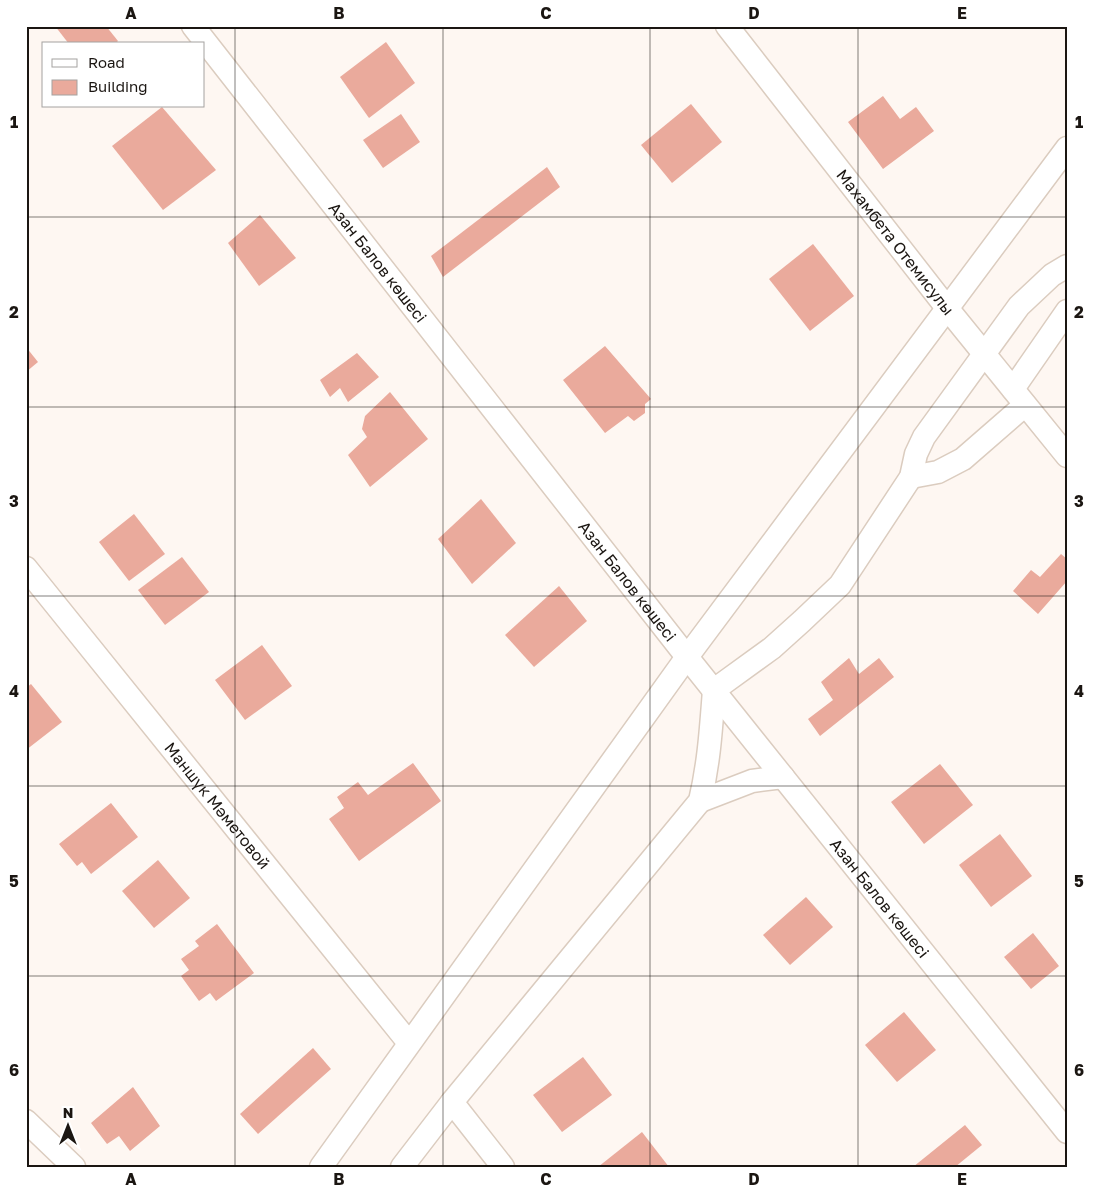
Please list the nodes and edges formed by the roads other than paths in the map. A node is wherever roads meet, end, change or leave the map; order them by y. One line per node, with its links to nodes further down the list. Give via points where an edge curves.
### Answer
1 (193, 26): 12 (street, Азан Балов көшесі)
2 (727, 26): 5 (street, Махамбета Отемисулы)
3 (1067, 148): 5 (street)
4 (1067, 266): 7 (street, via 1052,275 1019,306)
5 (947, 308): 7 (street, Махамбета Отемисулы); 12 (street)
6 (1067, 311): 8 (street)
7 (985, 355): 8 (street, Махамбета Отемисулы); 10 (street, via 924,437)
8 (1019, 397): 9 (street, Махамбета Отемисулы); 10 (street, via 963,459 938,472)
9 (1067, 456)
10 (911, 477): 13 (street, via 840,585 772,648)
11 (26, 568): 16 (street, Маншүк Мәметовой)
12 (687, 657): 13 (street, Азан Балов көшесі); 16 (street)
13 (714, 690): 14 (street, Азан Балов көшесі); 15 (street, via 710,750)
14 (783, 776): 15 (street, via 752,781); 19 (street, Азан Балов көшесі)
15 (700, 801): 17 (street)
16 (409, 1043): 21 (street)
17 (452, 1102): 22 (street); 23 (street)
18 (26, 1121): 20 (street)
19 (1067, 1132)
20 (74, 1167)
21 (321, 1167)
22 (402, 1167)
23 (503, 1167)

